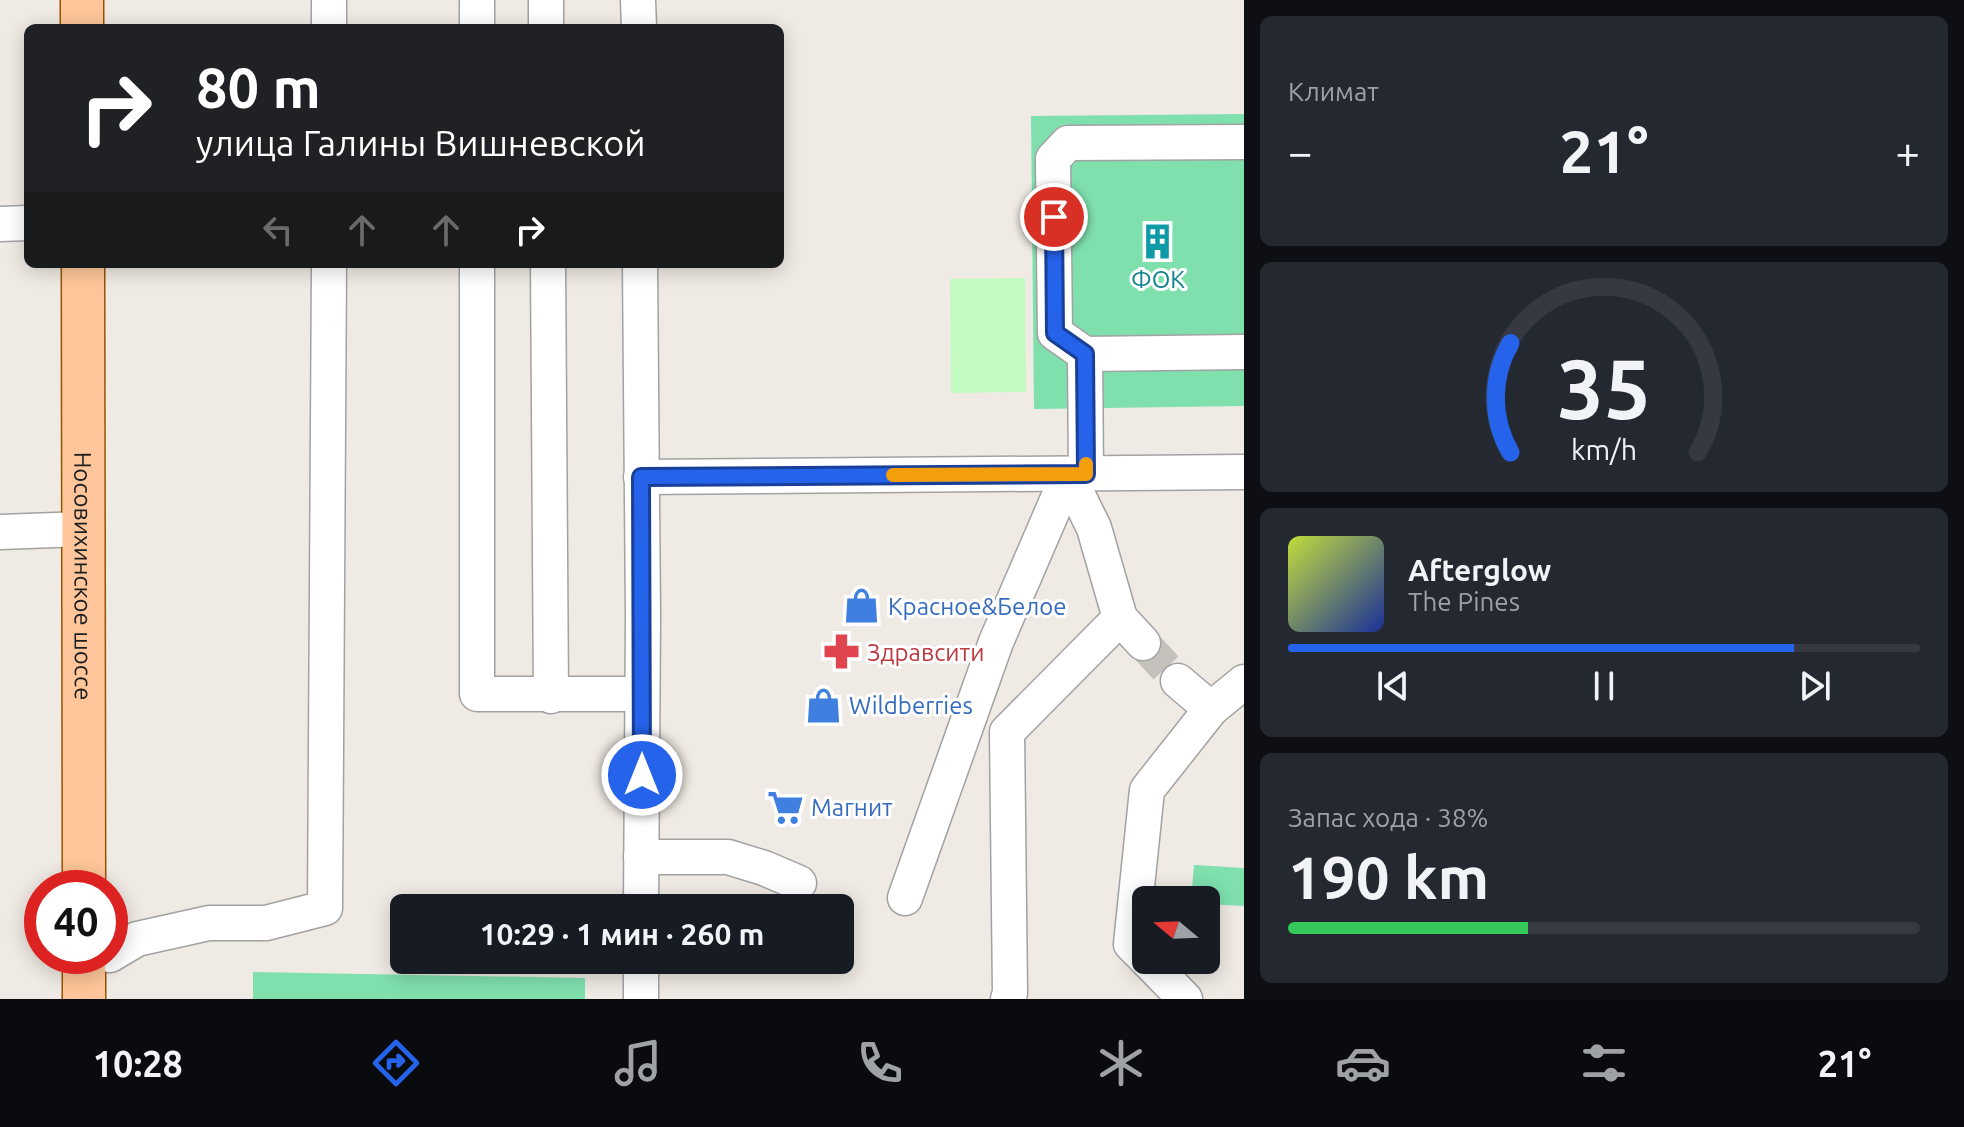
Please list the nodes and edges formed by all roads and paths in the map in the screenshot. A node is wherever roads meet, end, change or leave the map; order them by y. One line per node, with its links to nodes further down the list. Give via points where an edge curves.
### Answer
1 (82, 0): 6 (main road)
2 (329, 0): 7 (street)
3 (477, 0): 8 (street)
4 (546, 0): 9 (street)
5 (638, 0): 10 (street)
6 (82, 24)
7 (329, 24)
8 (477, 24)
9 (546, 24)
10 (639, 24)
11 (1244, 142): 20 (street, via 1068,143 1053,159 1055,333)
12 (24, 223): 13 (street)
13 (0, 224)
14 (83, 268): 24 (main road, Носовихинское шоссе)
15 (329, 268): 39 (street, via 325,908 266,923 209,923)
16 (477, 268): 31 (street, via 477,694)
17 (548, 268): 31 (street)
18 (640, 268): 23 (street)
19 (1244, 352): 20 (street)
20 (1085, 354): 22 (street)
21 (1244, 472): 22 (street)
22 (1077, 475): 23 (street); 26 (street); 38 (street, via 996,642)
23 (641, 477): 30 (street)
24 (83, 529): 25 (street); 34 (main road, Носовихинское шоссе)
25 (0, 532)
26 (1120, 618): 27 (street); 42 (street, via 1007,732)
27 (1143, 643)
28 (1178, 681): 32 (street)
29 (1244, 682): 32 (street)
30 (642, 694): 31 (street); 33 (street)
31 (551, 696)
32 (1211, 709): 36 (street, via 1147,790)
33 (641, 857): 35 (street, via 728,857); 37 (street)
34 (84, 870)
35 (799, 883)
36 (1137, 886)
37 (641, 894)
38 (905, 898)
39 (128, 945)
40 (641, 974): 43 (street)
41 (1160, 974): 44 (street)
42 (1011, 997)
43 (641, 999)
44 (1185, 999)

